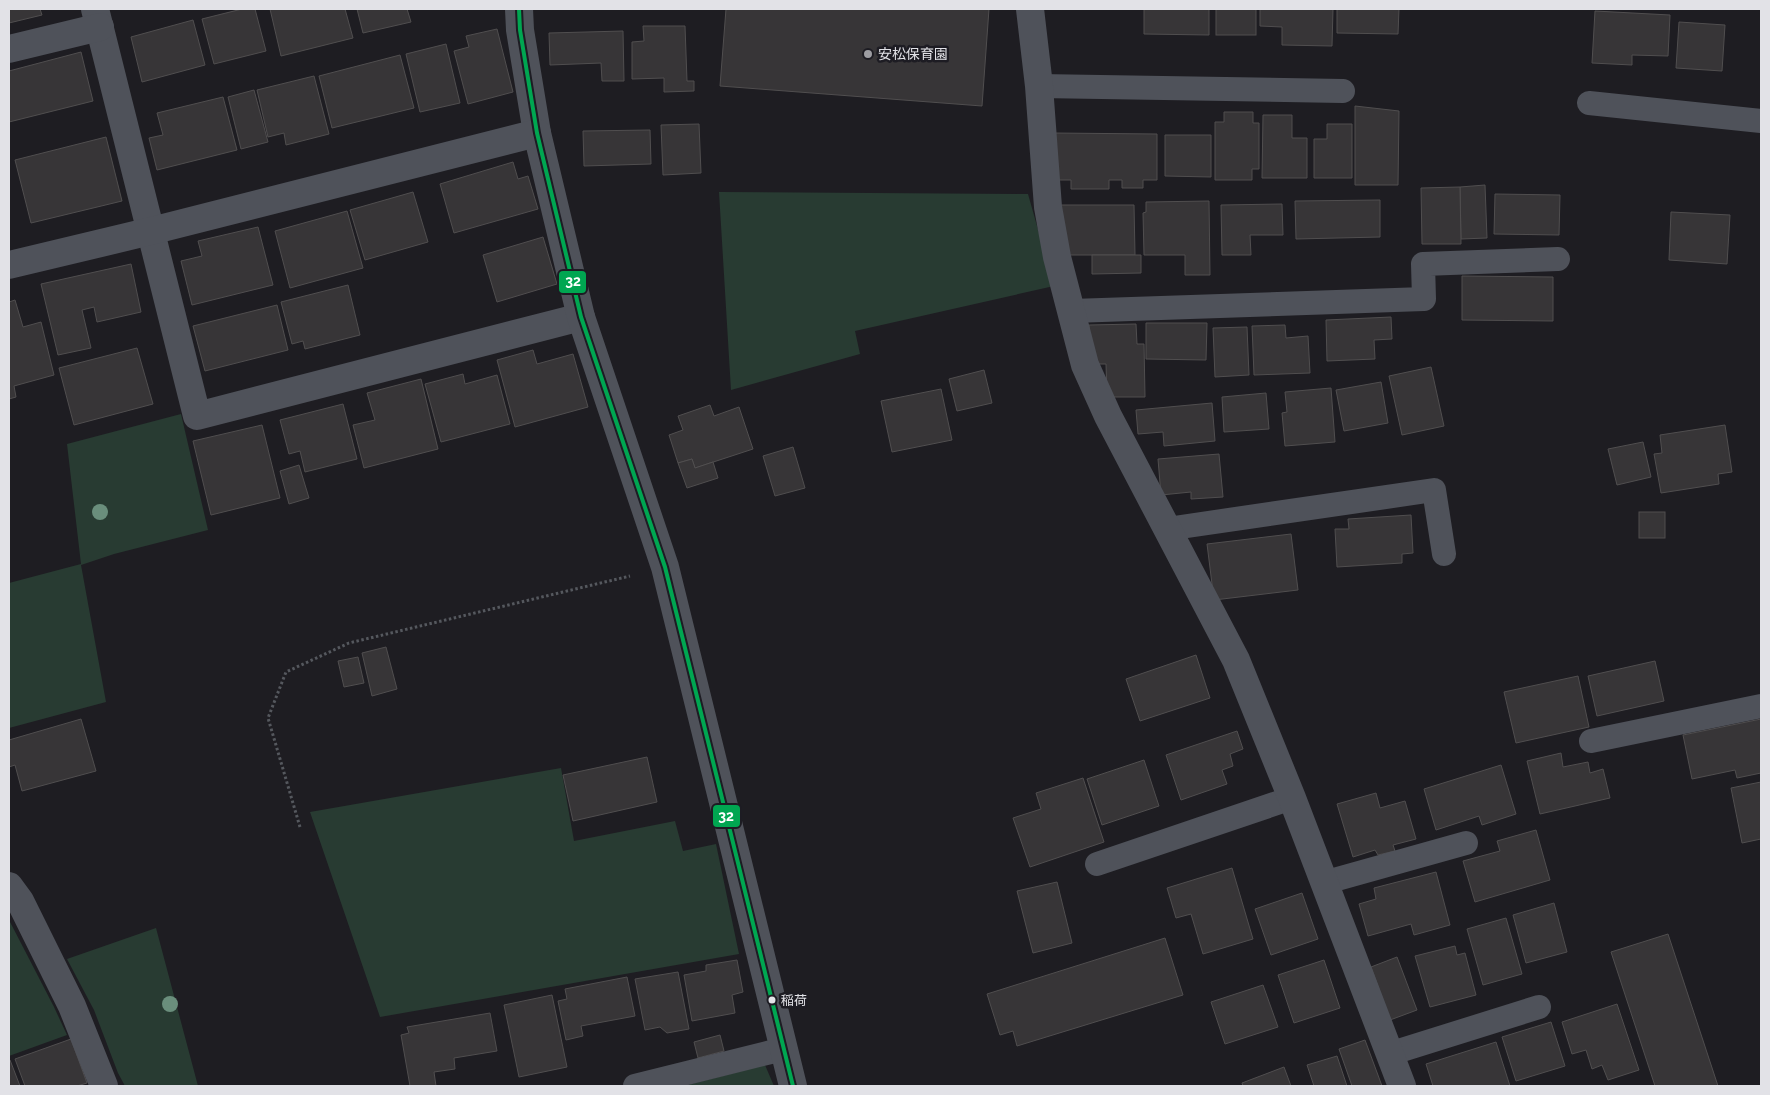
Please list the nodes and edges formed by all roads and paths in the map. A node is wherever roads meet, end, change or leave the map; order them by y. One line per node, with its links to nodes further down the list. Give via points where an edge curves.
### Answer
1 (519, 9): 9 (street)
2 (1030, 9): 5 (street)
3 (98, 18): 4 (street); 10 (street)
4 (9, 49)
5 (1038, 86): 6 (lane); 13 (street, via 1048,208)
6 (1343, 91)
7 (1590, 103): 8 (lane)
8 (1761, 121)
9 (537, 133): 10 (street); 14 (street)
10 (151, 231): 12 (street); 14 (street, via 197,416)
11 (1558, 259): 13 (lane, via 1423,264 1424,299)
12 (9, 265)
13 (1072, 312): 15 (street, via 1086,365 1108,416)
14 (581, 317): 17 (street)
15 (1167, 529): 16 (lane, via 1434,490); 20 (street, via 1236,660)
16 (1444, 554)
17 (665, 567): 21 (path, via 349,643 286,672 268,718); 27 (street)
18 (1761, 706): 19 (lane)
19 (1591, 742)
20 (1292, 798): 23 (lane); 24 (street)
21 (300, 828)
22 (1466, 843): 24 (lane)
23 (1097, 864)
24 (1323, 883): 28 (street)
25 (9, 886): 29 (street, via 20,901 72,1006)
26 (1539, 1007): 28 (lane)
27 (783, 1049): 30 (lane); 31 (street)
28 (1389, 1054): 32 (street)
29 (104, 1086)
30 (635, 1086)
31 (793, 1086)
32 (1402, 1086)

